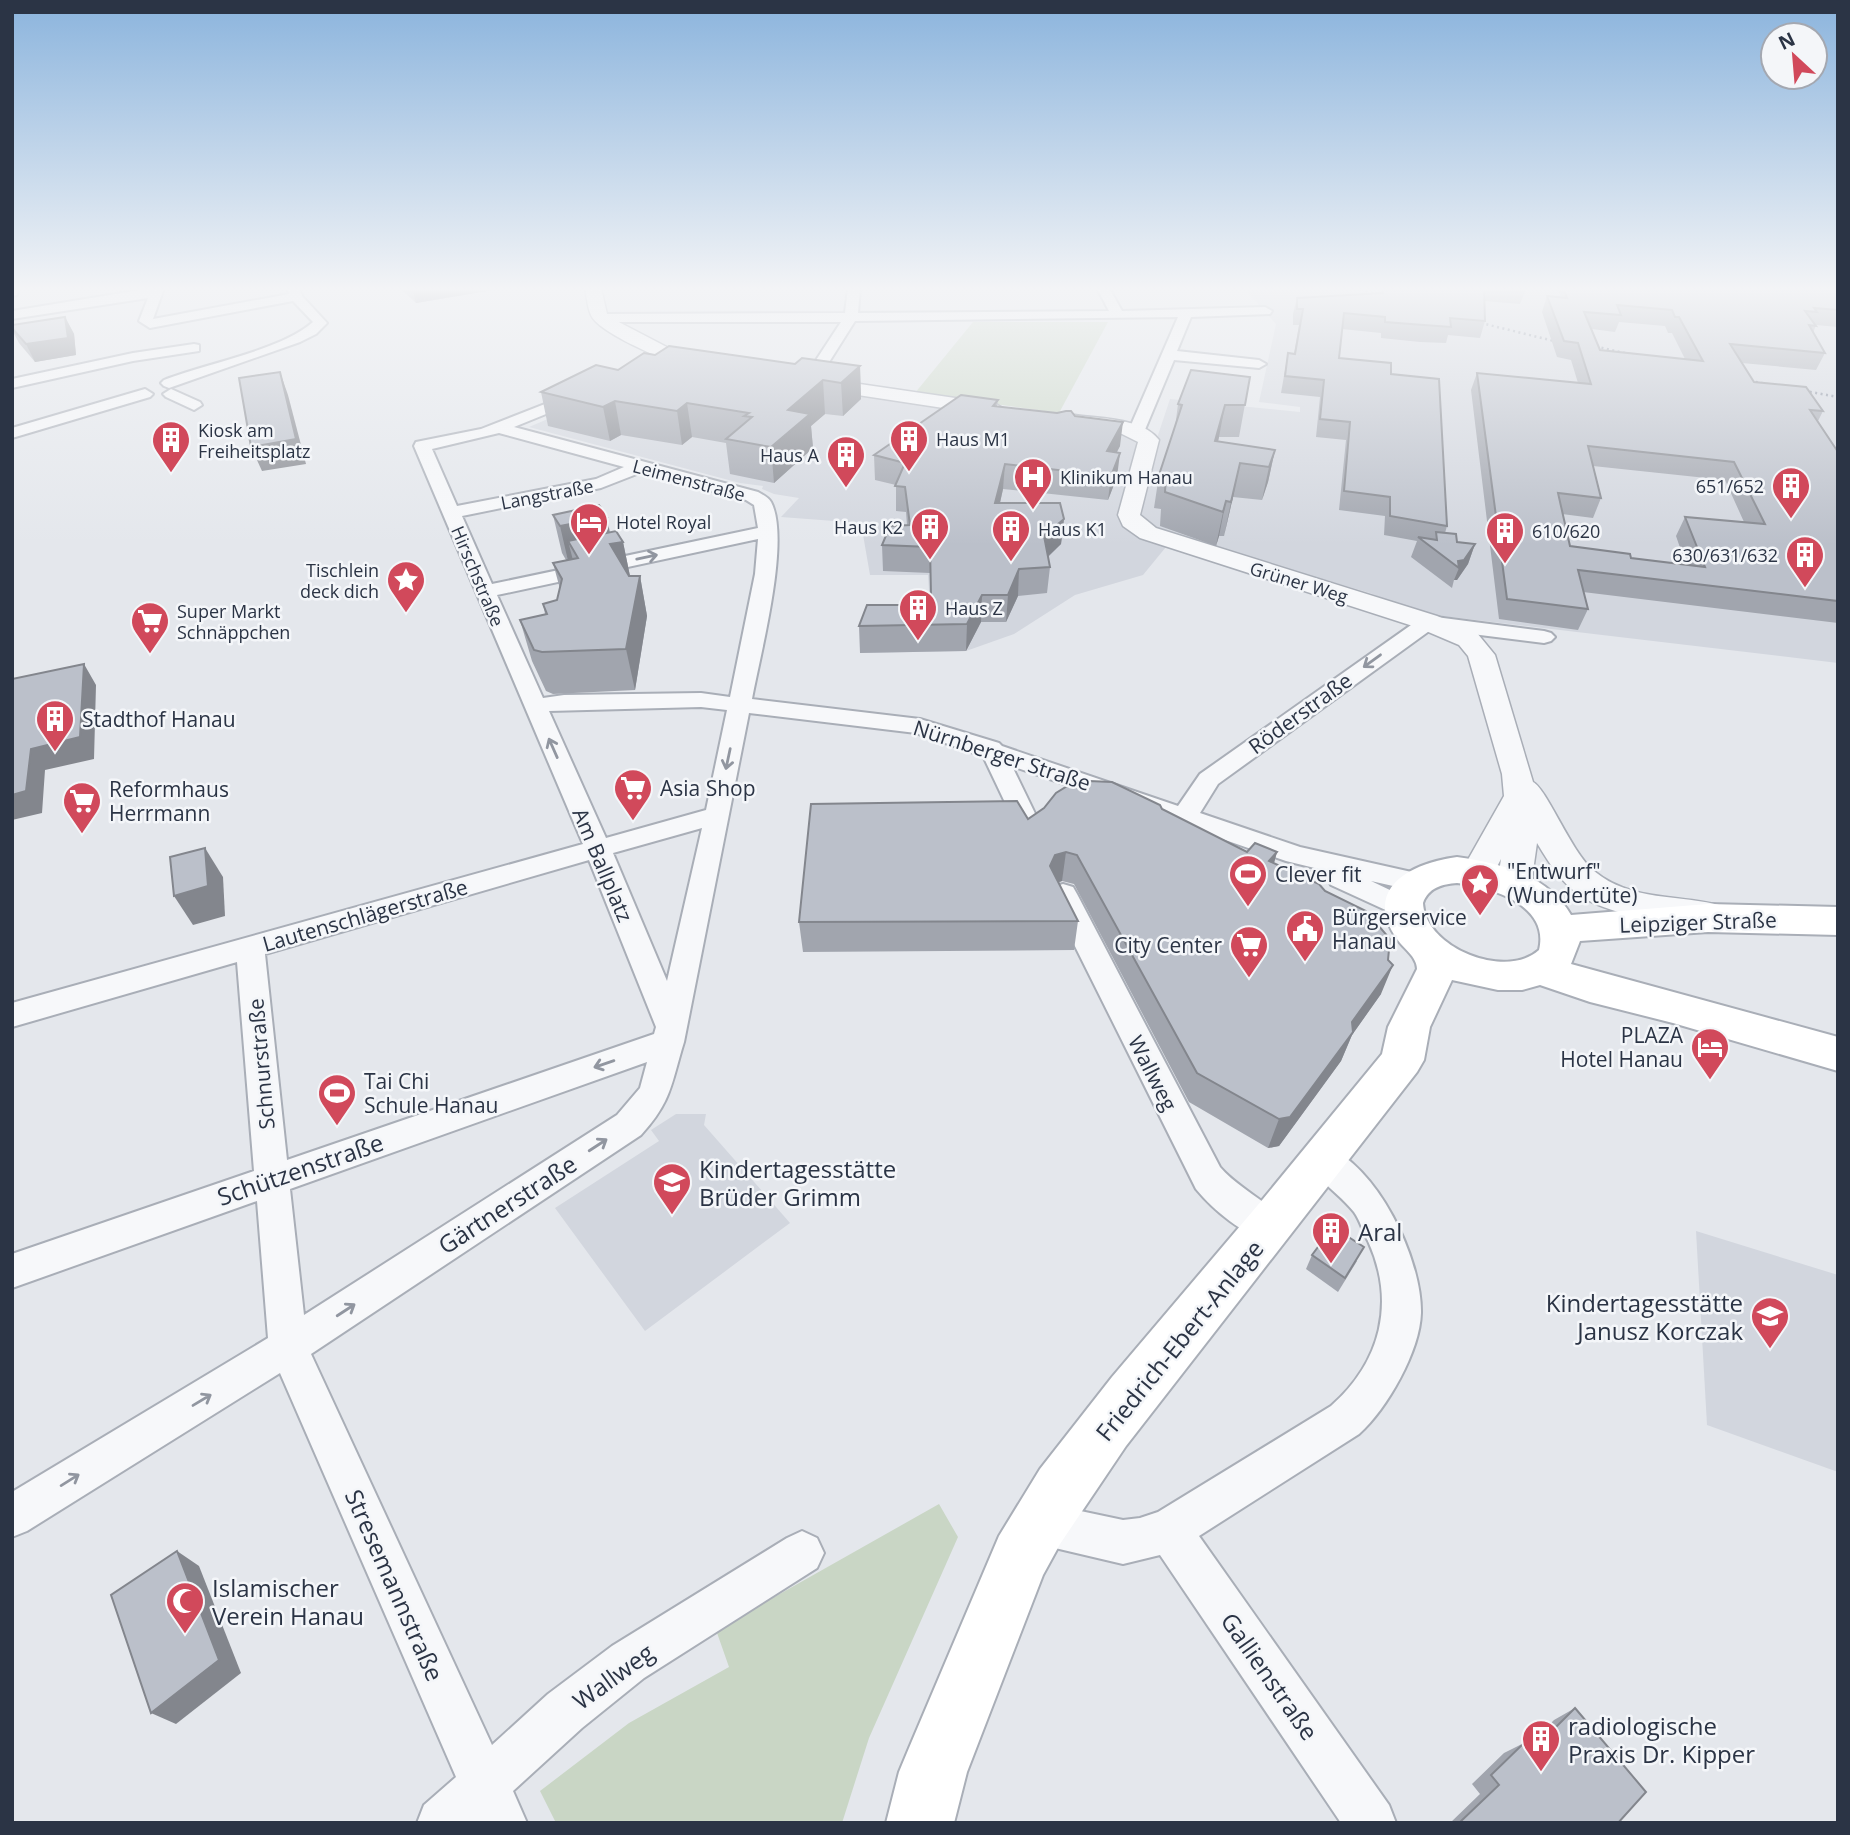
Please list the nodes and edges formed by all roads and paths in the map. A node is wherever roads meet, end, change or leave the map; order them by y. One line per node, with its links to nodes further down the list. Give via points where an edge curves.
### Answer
1 (59, 374): 8 (street)
2 (115, 374): 10 (street)
3 (191, 374): 9 (street)
4 (815, 374): 7 (street)
5 (1162, 374): 16 (street)
6 (788, 380): 7 (street)
7 (809, 383): 13 (street)
8 (12, 384)
9 (170, 388): 10 (street, via 158,396); 12 (street)
10 (146, 391): 17 (street)
11 (591, 391): 15 (street)
12 (194, 405)
13 (1016, 412)
14 (1056, 418): 16 (street)
15 (499, 428): 18 (street, Leimenstraße); 19 (street, Hirschstraße, via 422,446)
16 (1136, 432): 22 (street, Grüner Weg, via 1149,443 1129,515 1142,529 1170,542)
17 (12, 433)
18 (641, 466): 19 (street, Langstraße, via 610,481); 20 (street, Leimenstraße, via 757,498 764,507)
19 (452, 513): 21 (street, Hirschstraße)
20 (767, 532): 21 (street, one-way to 20); 24 (street, Leimenstraße)
21 (484, 592): 25 (street, Hirschstraße)
22 (1428, 622): 23 (street, Grüner Weg); 27 (street, Grüner Weg, via 1468,639 1481,654); 29 (street, Röderstraße, one-way to 29, via 1209,779)
23 (1544, 637)
24 (740, 704): 25 (street, Nürnberger Straße, via 674,700); 26 (street, Nürnberger Straße, via 920,726); 28 (street, Gärtnerstraße, one-way to 28)
25 (534, 705): 31 (street, Am Ballplatz, one-way to 25)
26 (991, 748): 29 (street, Nürnberger Straße); 30 (street)
27 (1518, 785): 32 (street); 33 (street); 36 (street, via 1581,879 1600,891 1647,905)
28 (717, 815): 31 (street, Lautenschlägerstraße); 43 (street, Gärtnerstraße)
29 (1186, 816): 35 (street, Nürnberger Straße)
30 (1030, 830)
31 (597, 849): 38 (street, Lautenschlägerstraße); 43 (street, Am Ballplatz)
32 (1478, 872): 33 (main road); 35 (main road, via 1436,872)
33 (1525, 891): 36 (main road, via 1568,908); 39 (main road, via 1552,915)
34 (1063, 894): 48 (street, Wallweg, via 1208,1178 1237,1206)
35 (1409, 895): 40 (main road, via 1413,933)
36 (1722, 918): 37 (main road, Leipziger Straße); 39 (main road, Leipziger Straße, via 1576,927)
37 (1838, 921)
38 (250, 948): 42 (street, Lautenschlägerstraße); 47 (street, Schnurstraße)
39 (1553, 951): 41 (main road, via 1514,976); 44 (main road, via 1590,987)
40 (1437, 955): 41 (main road); 45 (main road, Friedrich-Ebert-Anlage, via 1437,969 1409,1027)
41 (1479, 973): 45 (main road, via 1453,998 1430,1035)
42 (12, 1014)
43 (669, 1034): 47 (street, Schützenstraße, one-way to 47); 50 (street, Gärtnerstraße, one-way to 43, via 629,1125 656,1090)
44 (1838, 1054)
45 (1402, 1060): 46 (main road, Friedrich-Ebert-Anlage)
46 (1324, 1160): 48 (main road, Friedrich-Ebert-Anlage); 53 (street, via 1367,1202 1396,1262 1402,1314 1393,1350 1363,1404 1345,1420)
47 (272, 1179): 49 (street, Schützenstraße); 50 (street, Schnurstraße)
48 (1270, 1228): 52 (main road, Friedrich-Ebert-Anlage, via 1118,1411)
49 (12, 1271)
50 (288, 1347): 51 (street, Gärtnerstraße, one-way to 50); 55 (street, Stresemannstraße)
51 (12, 1516)
52 (1038, 1523): 53 (street, via 1123,1542); 57 (main road, Friedrich-Ebert-Anlage, via 933,1772)
53 (1170, 1530): 58 (street, Gallienstraße)
54 (802, 1553): 55 (street, Wallweg, via 628,1662 565,1711)
55 (493, 1805): 56 (street, Wallweg)
56 (442, 1823)
57 (920, 1823)
58 (1371, 1823)

